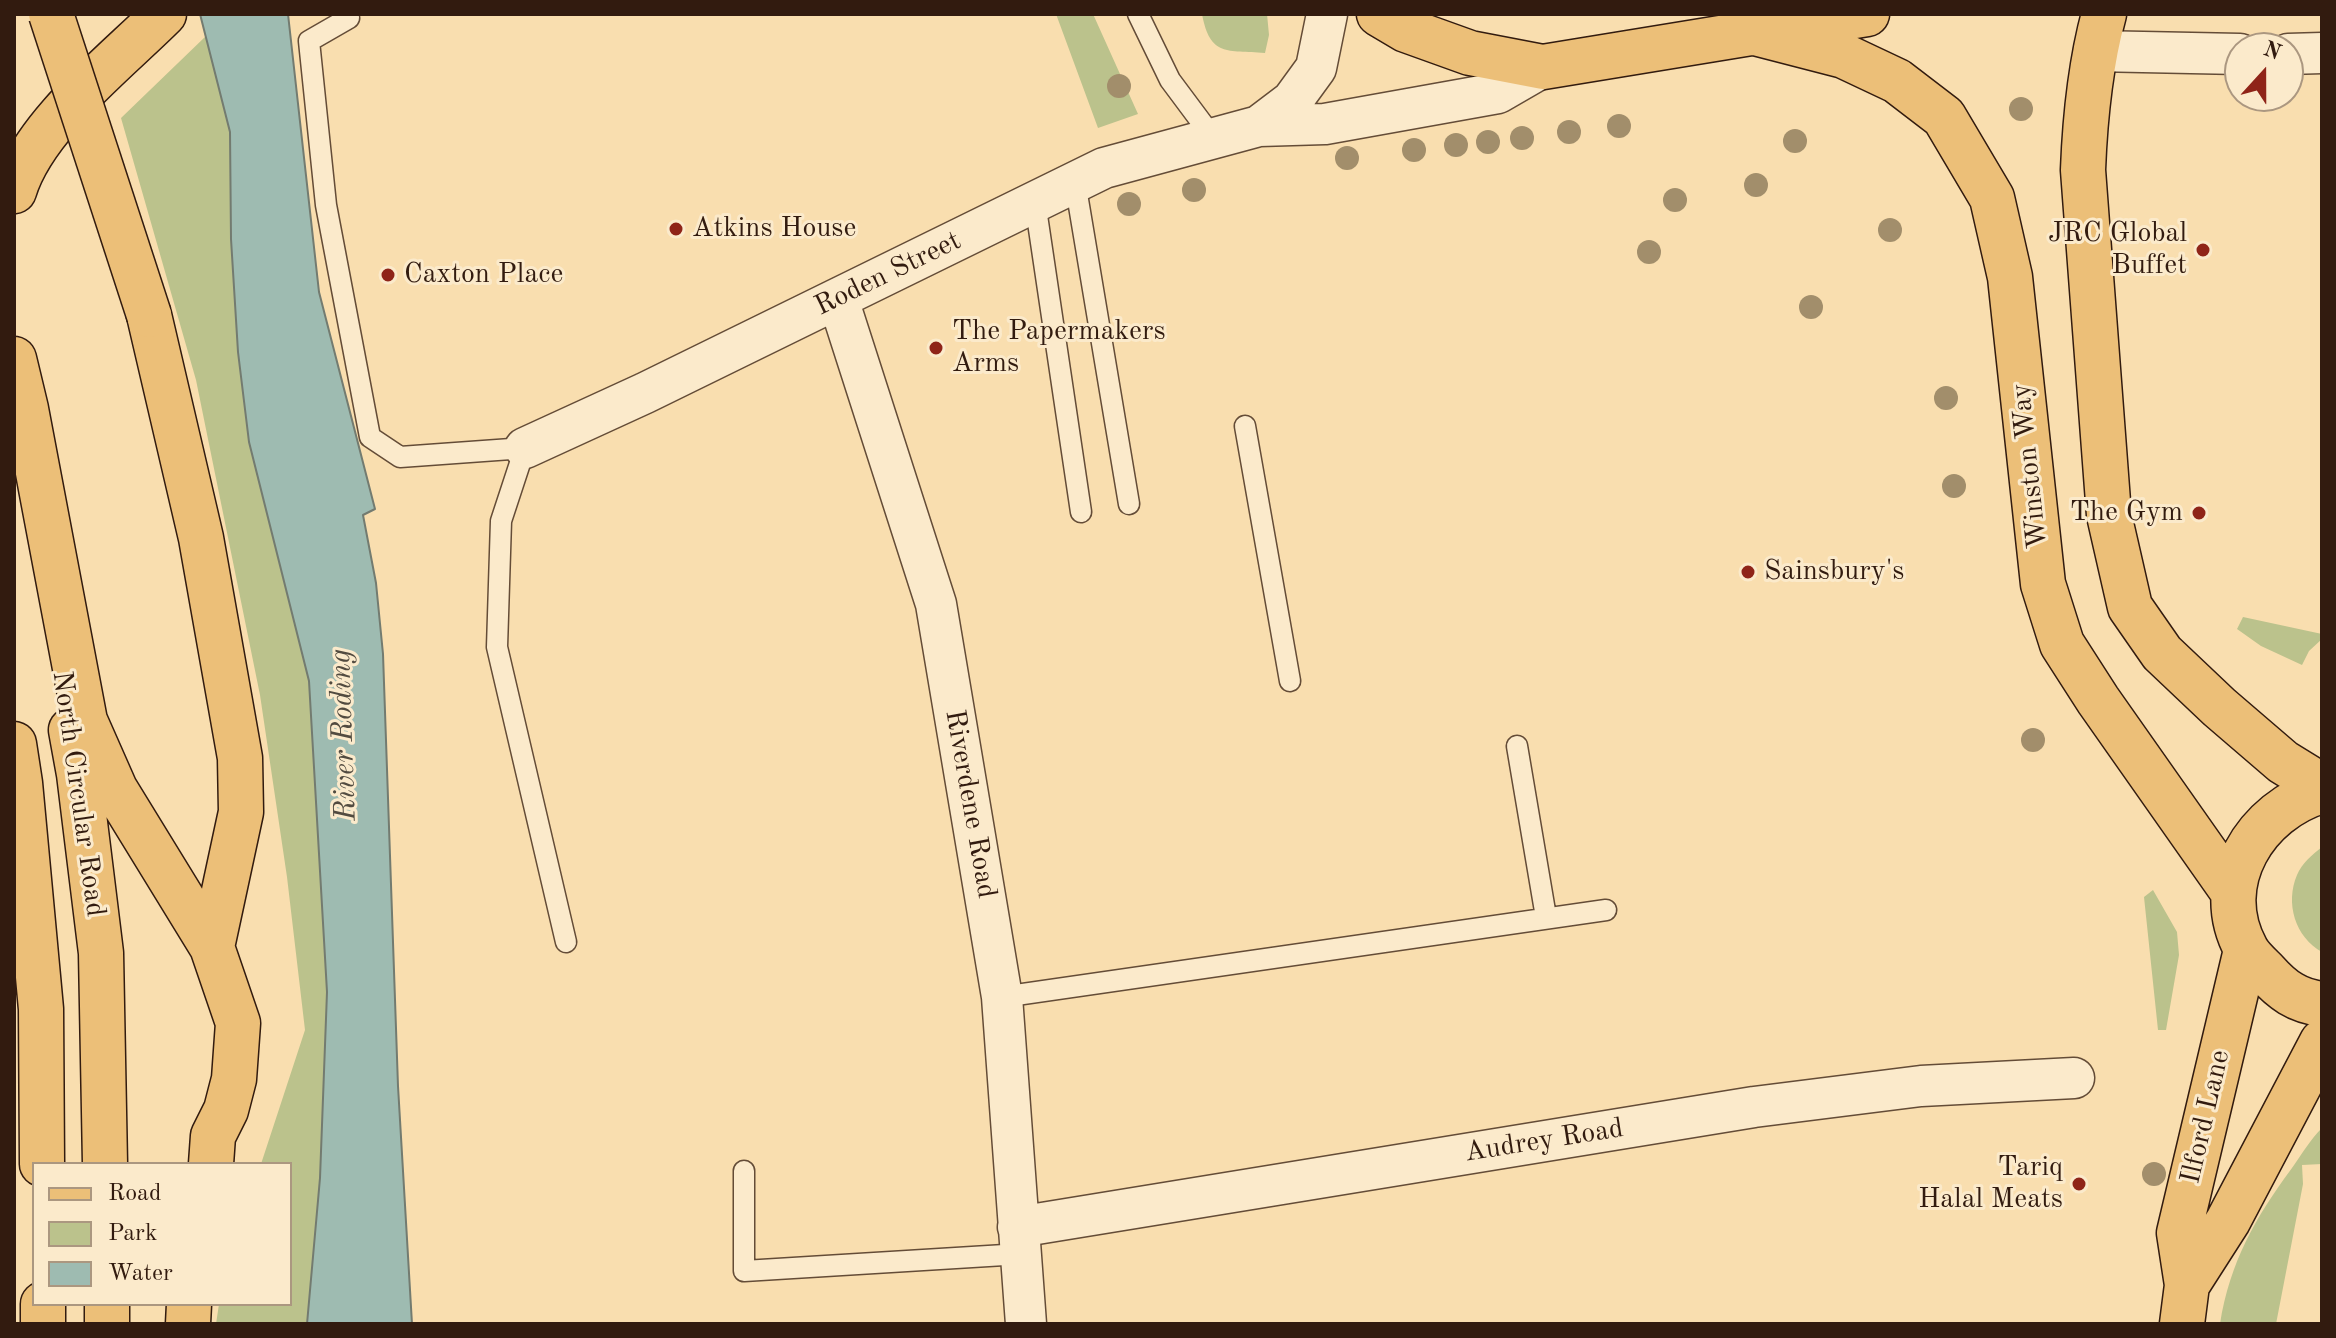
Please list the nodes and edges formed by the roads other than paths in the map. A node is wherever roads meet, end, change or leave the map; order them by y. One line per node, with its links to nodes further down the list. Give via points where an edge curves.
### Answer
1 (51, 14): 32 (main road, bridge, via 149,315 229,687 240,758 241,812)
2 (164, 14): 15 (main road, via 48,130)
3 (1138, 14): 13 (lane, via 1170,80)
4 (1327, 14): 12 (street, Roden Street, via 1316,68 1292,101)
5 (1379, 14): 11 (main road, via 1406,30 1470,53)
6 (1867, 14): 8 (main road)
7 (349, 18): 21 (lane, via 309,41 326,205 370,437 400,457)
8 (1748, 24): 11 (main road); 28 (main road, Winston Way, via 1844,56 1897,81 1944,117 1992,198 2010,277 2043,584 2062,644)
9 (2099, 33): 10 (street, via 2181,55); 27 (main road, via 2085,113 2083,170 2109,515 2130,607 2162,653 2219,707)
10 (2224, 54)
11 (1543, 67): 12 (street, Roden Street, via 1498,93 1325,124)
12 (1259, 126): 13 (street, Roden Street)
13 (1214, 139): 14 (street, Roden Street, via 1104,168)
14 (1075, 182): 16 (street, Roden Street); 22 (lane)
15 (14, 191)
16 (1035, 202): 17 (street, Roden Street); 23 (lane)
17 (838, 299): 21 (street, Roden Street); 34 (street, Riverdene Road, via 936,604)
18 (14, 359): 32 (main road, via 85,721 115,789)
19 (1245, 426): 24 (lane)
20 (14, 429): 40 (main road, North Circular Road, via 79,774 101,953)
21 (525, 448): 31 (lane, via 501,521 497,647)
22 (1129, 504)
23 (1081, 512)
24 (1290, 681)
25 (14, 744): 39 (main road, North Circular Road, via 41,1009)
26 (1517, 746): 30 (lane)
27 (2322, 788): 28 (main road, via 2283,808 2254,835 2242,856)
28 (2233, 892): 33 (main road, via 2235,920)
29 (1606, 910): 30 (lane)
30 (1546, 917): 34 (lane)
31 (566, 942)
32 (212, 947): 38 (main road, via 238,1023 234,1079)
33 (2246, 950): 35 (main road, via 2281,989); 44 (main road, Ilford Lane, via 2179,1233)
34 (1002, 997): 43 (street, Riverdene Road)
35 (2322, 1004)
36 (2322, 1042): 44 (main road, Ilford Lane)
37 (2074, 1078): 43 (street, Audrey Road, via 1921,1086 1754,1107)
38 (212, 1150): 41 (main road)
39 (42, 1162)
40 (105, 1162)
41 (184, 1162)
42 (744, 1171): 43 (lane, via 744,1271)
43 (1020, 1240): 45 (street, Riverdene Road)
44 (2185, 1304)
45 (1026, 1324)

